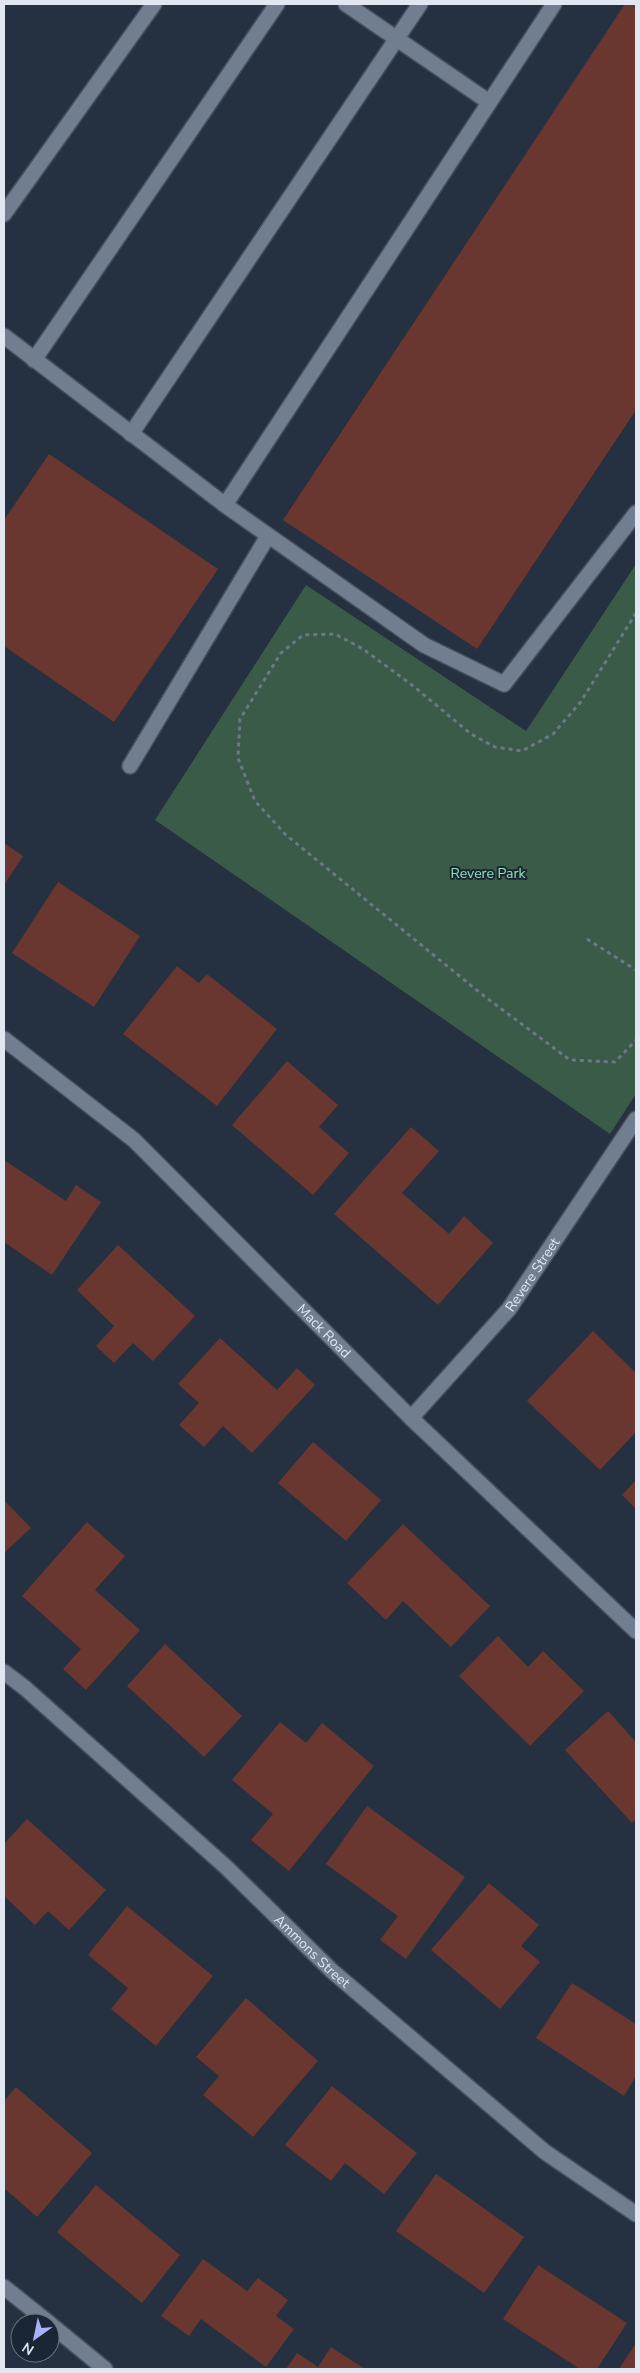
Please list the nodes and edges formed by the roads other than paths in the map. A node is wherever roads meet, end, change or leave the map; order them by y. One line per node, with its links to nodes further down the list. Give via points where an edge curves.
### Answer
1 (154, 4): 8 (street)
2 (277, 4): 10 (street)
3 (346, 4): 6 (street)
4 (420, 4): 6 (street)
5 (554, 4): 7 (street)
6 (398, 39): 7 (street); 11 (street)
7 (489, 102): 12 (street)
8 (4, 214)
9 (4, 336): 10 (street)
10 (34, 360): 11 (street)
11 (132, 434): 12 (street)
12 (225, 505): 14 (street)
13 (636, 514): 14 (street, via 504,684 424,645)
14 (268, 536): 15 (street)
15 (130, 766)
16 (4, 1039): 18 (street, Mack Road, via 134,1140)
17 (636, 1119): 18 (street, Revere Street, via 509,1309)
18 (411, 1418): 19 (street, Mack Road)
19 (636, 1631)
20 (4, 1672): 21 (street, Ammons Street, via 226,1867 340,1978 544,2152)
21 (636, 2214)
22 (4, 2287): 23 (street)
23 (37, 2313)
24 (60, 2331): 25 (street)
25 (105, 2369)

